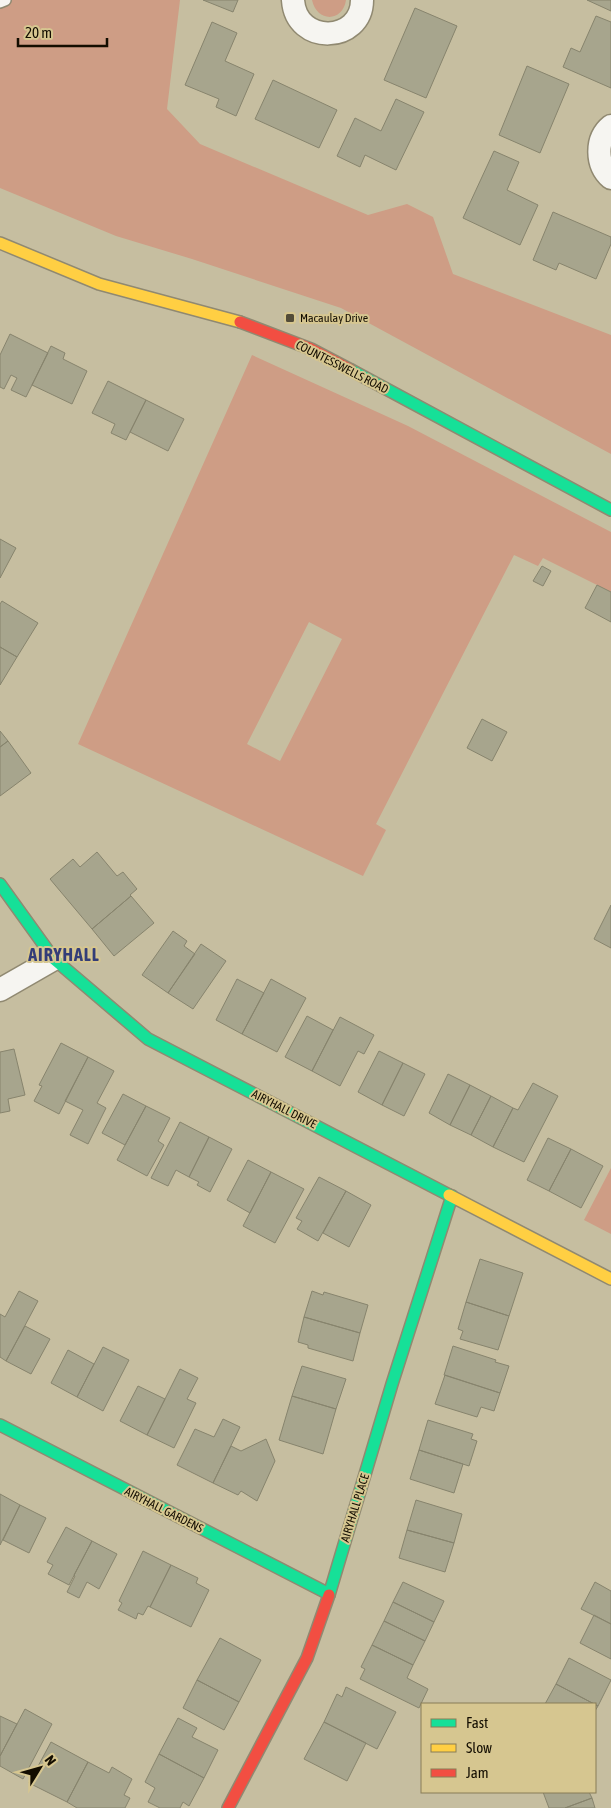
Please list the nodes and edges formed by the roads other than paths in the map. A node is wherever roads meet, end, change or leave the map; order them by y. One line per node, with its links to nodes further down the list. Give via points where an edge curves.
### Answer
1 (5, 0): 4 (lane)
2 (293, 0): 3 (street, via 299,19 307,28 330,34 352,24 359,14)
3 (362, 0)
4 (0, 2)
5 (611, 126): 6 (street, via 602,139 599,152 601,164)
6 (611, 178)
7 (0, 243): 8 (street, COUNTESSWELLS ROAD, via 99,284 243,323 311,349)
8 (611, 510)
9 (0, 884): 10 (street, AIRYHALL DRIVE)
10 (54, 959): 11 (street); 12 (street, AIRYHALL DRIVE, via 148,1039)
11 (0, 990)
12 (452, 1196): 13 (street, AIRYHALL DRIVE); 15 (street, AIRYHALL PLACE)
13 (611, 1279)
14 (0, 1425): 15 (street, AIRYHALL GARDENS)
15 (329, 1594): 16 (street, AIRYHALL PLACE, via 307,1658)
16 (228, 1808)

